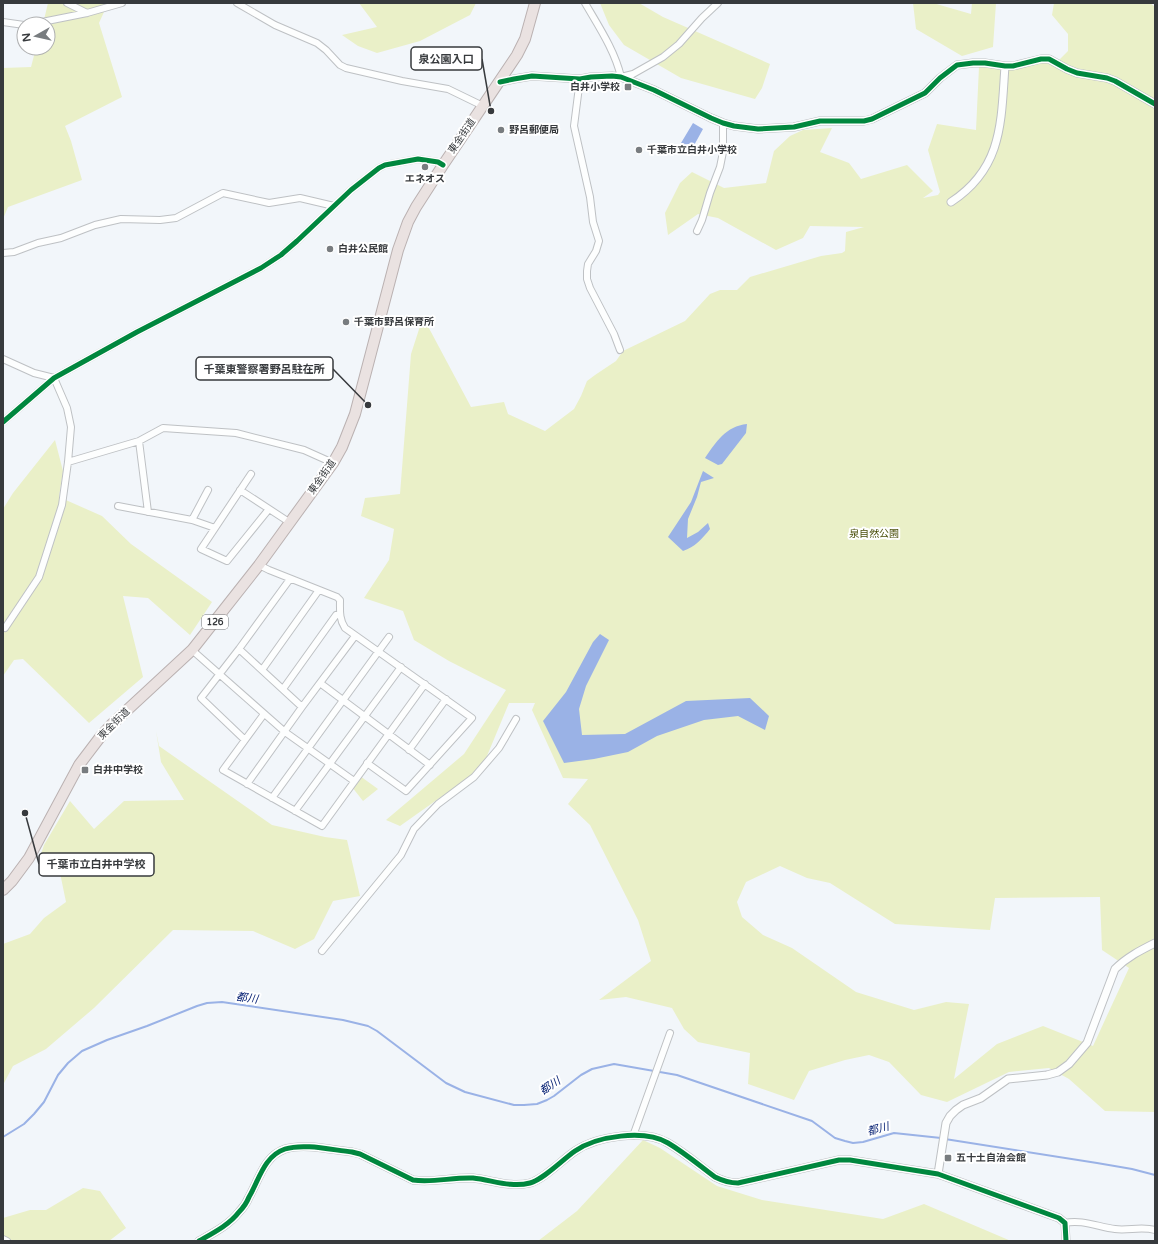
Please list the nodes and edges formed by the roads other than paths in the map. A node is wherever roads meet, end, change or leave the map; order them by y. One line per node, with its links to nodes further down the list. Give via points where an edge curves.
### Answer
1 (67, 3): 7 (street)
2 (122, 3): 7 (street)
3 (237, 3): 16 (street, via 275,25 317,43 346,68 448,89)
4 (535, 3): 14 (highway, 東金街道 / 126, via 526,39)
5 (585, 3): 12 (street, via 610,47)
6 (718, 3): 12 (street, via 663,58)
7 (87, 12): 8 (street)
8 (56, 19)
9 (3, 22): 10 (street)
10 (16, 24)
11 (1005, 66): 15 (street, via 1049,59 1077,73 1115,81); 17 (street, via 985,63 957,65 926,93 864,120 820,121 794,127 758,129); 19 (street, via 1001,115 993,152 973,185)
12 (621, 78): 13 (street); 17 (street, via 654,90)
13 (580, 79): 14 (street, via 532,76); 23 (street, via 574,126 599,241 588,264 588,279)
14 (500, 82): 16 (highway, 東金街道 / 126)
15 (1155, 104)
16 (483, 106): 18 (highway, 東金街道 / 126)
17 (723, 123): 21 (street, via 720,167)
18 (443, 165): 20 (street, via 418,159 385,165 368,175); 29 (highway, 東金街道 / 126, via 416,207 402,235 355,414)
19 (951, 202)
20 (334, 206): 22 (street, via 300,198 269,203 223,193 176,218 121,219 95,224 61,238); 25 (street, via 281,255 266,265)
21 (697, 231)
22 (3, 253)
23 (620, 350)
24 (3, 359): 25 (street, via 34,373)
25 (54, 378): 26 (street); 28 (street, via 67,408 71,427)
26 (3, 422)
27 (139, 441): 28 (street); 29 (street, via 163,428 236,433 304,450); 35 (street)
28 (68, 462): 43 (street, via 62,505 39,577)
29 (333, 463): 37 (highway, 東金街道 / 126)
30 (251, 474): 32 (street)
31 (208, 490): 36 (street)
32 (240, 490): 34 (street); 38 (street)
33 (118, 506): 35 (street)
34 (269, 509): 37 (street); 38 (street, via 228,561 201,549)
35 (148, 512): 36 (street)
36 (192, 520): 38 (street)
37 (289, 522): 39 (highway, 東金街道 / 126)
38 (216, 528)
39 (258, 564): 40 (street); 47 (highway, 東金街道 / 126)
40 (290, 579): 41 (street); 46 (street)
41 (318, 590): 42 (street, via 340,600); 50 (street)
42 (340, 614): 44 (street, via 345,628); 54 (street, via 336,615)
43 (5, 628)
44 (355, 636): 48 (street); 52 (street)
45 (389, 637): 48 (street)
46 (240, 649): 50 (street); 51 (street)
47 (192, 650): 51 (street); 73 (highway, 東金街道 / 126, via 97,741 79,765 29,858)
48 (378, 652): 49 (street); 56 (street)
49 (401, 667): 53 (street); 59 (street)
50 (262, 670): 54 (street)
51 (220, 674): 58 (street); 63 (street, via 201,698)
52 (320, 683): 56 (street); 57 (street)
53 (425, 684): 55 (street); 62 (street)
54 (282, 689): 57 (street)
55 (446, 699): 65 (street); 68 (street, via 472,718)
56 (343, 700): 59 (street); 64 (street)
57 (302, 707): 61 (street)
58 (264, 714): 61 (street); 63 (street)
59 (364, 716): 62 (street); 67 (street)
60 (516, 719): 75 (street, via 499,748 474,777 438,804 414,829 401,855)
61 (284, 732): 64 (street); 70 (street)
62 (388, 734): 65 (street); 66 (street)
63 (245, 740): 70 (street, via 223,770)
64 (308, 748): 67 (street); 71 (street)
65 (409, 750): 68 (street)
66 (367, 763): 68 (street, via 406,791); 69 (street)
67 (330, 764): 69 (street); 72 (street)
68 (430, 765)
69 (354, 781): 72 (street, via 322,826)
70 (247, 784): 71 (street)
71 (272, 798): 72 (street)
72 (295, 811)
73 (3, 890)
74 (1155, 943): 78 (street, via 1115,969 1087,1043 1069,1064 1058,1072 1047,1075 1008,1079 981,1098 963,1105 950,1116 946,1123)
75 (322, 951)
76 (670, 1034): 77 (street)
77 (633, 1136): 78 (street, via 649,1137 668,1143 715,1177 731,1183 845,1160); 83 (street, via 608,1138 586,1145 575,1150 532,1182 513,1185 473,1178 412,1180 360,1154 291,1148 276,1154 266,1164 249,1198 231,1221)
78 (938, 1174): 79 (street, via 1060,1218)
79 (1066, 1223): 80 (street, via 1073,1221 1116,1230); 84 (street)
80 (1155, 1230)
81 (3, 1239): 82 (street)
82 (7, 1241)
83 (199, 1241)
84 (1066, 1241)

